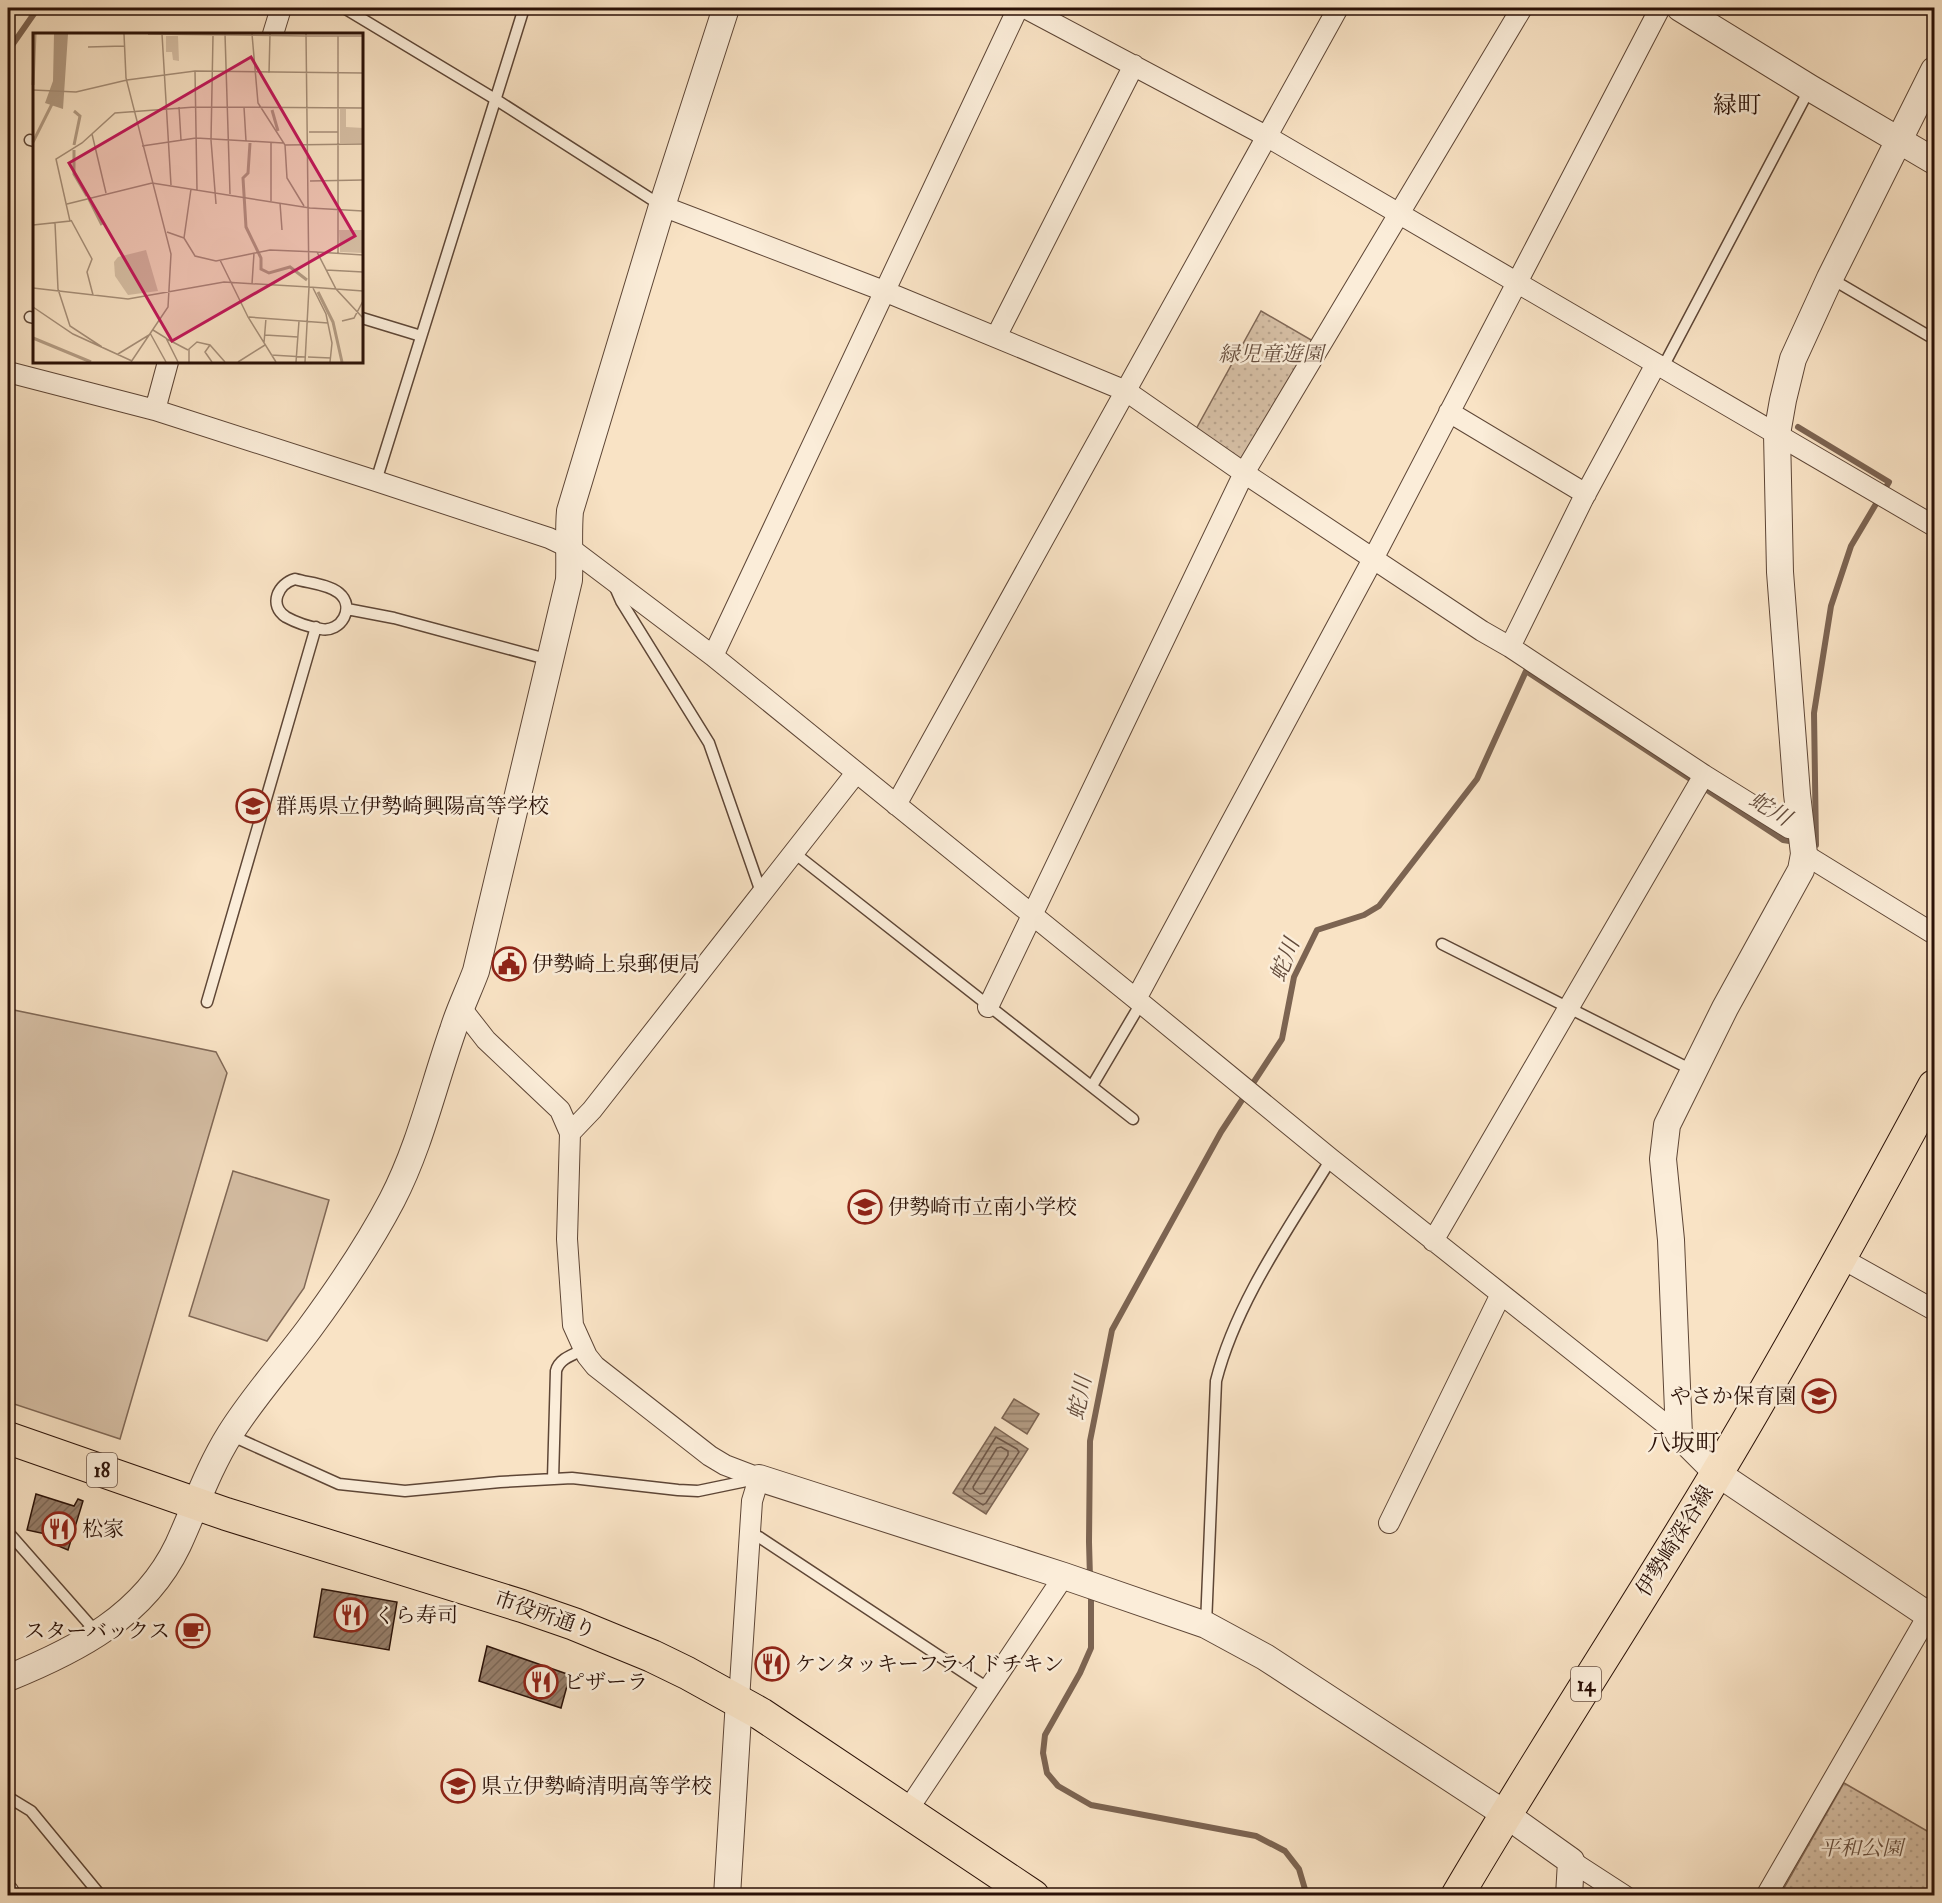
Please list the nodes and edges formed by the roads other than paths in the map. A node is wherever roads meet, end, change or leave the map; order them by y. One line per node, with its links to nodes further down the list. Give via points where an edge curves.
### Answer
1 (281, 8): 11 (street)
2 (344, 8): 15 (lane)
3 (524, 8): 15 (lane)
4 (726, 8): 19 (street)
5 (1018, 8): 23 (street)
6 (1025, 8): 12 (street)
7 (1338, 8): 16 (street)
8 (1522, 8): 20 (street)
9 (1660, 8): 22 (street)
10 (1680, 8): 14 (street)
11 (273, 33)
12 (1134, 65): 16 (street); 26 (street)
13 (1935, 70): 17 (street)
14 (1810, 88): 17 (street); 29 (lane)
15 (495, 99): 19 (lane); 25 (lane)
16 (1266, 136): 20 (street); 31 (street)
17 (1899, 141): 18 (street); 21 (street)
18 (1935, 161)
19 (662, 206): 23 (street); 39 (street, via 570,511)
20 (1398, 213): 22 (street); 35 (street)
21 (1830, 278): 27 (lane); 34 (street, via 1793,359)
22 (1517, 282): 29 (street); 33 (street)
23 (884, 291): 26 (street); 45 (street)
24 (363, 318): 25 (lane)
25 (421, 336): 36 (lane)
26 (996, 337): 31 (street)
27 (1935, 339)
28 (168, 363): 32 (street)
29 (1660, 365): 34 (street); 37 (street)
30 (8, 372): 32 (street)
31 (1126, 391): 35 (street); 49 (street)
32 (155, 410): 36 (street)
33 (1449, 412): 37 (street); 40 (street)
34 (1777, 434): 38 (street); 50 (street, via 1780,572)
35 (1244, 473): 40 (street); 53 (street)
36 (376, 481): 39 (street)
37 (1586, 494): 44 (street)
38 (1935, 526)
39 (570, 548): 41 (street); 46 (street, via 569,580)
40 (1373, 559): 44 (street); 56 (street)
41 (610, 577): 45 (street); 52 (lane, via 709,743)
42 (347, 609): 43 (lane, via 336,627); 43 (lane, via 342,596 330,588 295,579 283,584 277,602 282,614); 46 (lane)
43 (316, 627): 57 (lane)
44 (1510, 648): 48 (street)
45 (713, 656): 47 (street)
46 (550, 660): 59 (street, via 476,971)
47 (856, 773): 49 (street); 51 (street)
48 (1704, 775): 50 (street, via 1789,828); 60 (street)
49 (896, 805): 53 (street)
50 (1803, 842): 54 (street); 61 (street, via 1801,870)
51 (793, 852): 52 (street); 58 (lane)
52 (761, 892): 65 (street)
53 (1031, 916): 56 (street); 58 (street)
54 (1935, 934)
55 (1442, 944): 60 (lane)
56 (1138, 1001): 62 (lane); 66 (street)
57 (207, 1002)
58 (988, 1006): 62 (lane)
59 (461, 1008): 65 (street, via 486,1040 560,1110); 72 (street, via 418,1143 392,1200 320,1314)
60 (1568, 1008): 61 (lane); 67 (street)
61 (1694, 1071): 73 (street, via 1666,1125 1664,1159)
62 (1092, 1086): 64 (lane)
63 (1935, 1086): 68 (main road, 伊勢崎深谷線 / 14)
64 (1133, 1119)
65 (570, 1134): 71 (street, via 570,1302 573,1324)
66 (1331, 1160): 67 (street); 84 (lane, via 1263,1269 1223,1354 1216,1381)
67 (1433, 1241): 69 (street)
68 (1841, 1258): 70 (street); 75 (main road, 伊勢崎深谷線 / 14)
69 (1501, 1294): 73 (street); 79 (street)
70 (1935, 1310)
71 (584, 1350): 76 (street, via 605,1375 710,1456); 77 (lane, via 564,1359 556,1371)
72 (229, 1435): 77 (lane, via 339,1484 405,1491); 78 (street)
73 (1679, 1436): 75 (street)
74 (8, 1438): 78 (main road, 市役所通り / 18)
75 (1717, 1473): 83 (street); 91 (main road, 伊勢崎深谷線 / 14)
76 (759, 1478): 77 (lane, via 698,1491); 81 (street, via 752,1501); 82 (street)
77 (553, 1479)
78 (196, 1503): 85 (street, via 177,1546 155,1581); 88 (main road, 市役所通り / 18, via 574,1624 652,1656)
79 (1389, 1523)
80 (8, 1532): 85 (lane)
81 (750, 1533): 87 (lane); 88 (street)
82 (1070, 1578): 84 (street); 87 (street)
83 (1933, 1613): 101 (street)
84 (1206, 1625): 91 (street, via 1265,1657)
85 (98, 1634): 86 (street, via 58,1657)
86 (8, 1678)
87 (989, 1689): 90 (street)
88 (739, 1700): 90 (main road, 市役所通り / 18); 96 (street)
89 (8, 1797): 95 (lane, via 32,1811)
90 (907, 1811): 97 (main road, 市役所通り / 18)
91 (1505, 1814): 92 (street); 98 (main road, 伊勢崎深谷線 / 14)
92 (1572, 1861): 99 (street); 100 (street)
93 (8, 1891): 94 (street)
94 (11, 1896)
95 (101, 1896)
96 (727, 1896)
97 (1033, 1896)
98 (1457, 1896)
99 (1569, 1896)
100 (1625, 1896)
101 (1766, 1896)

